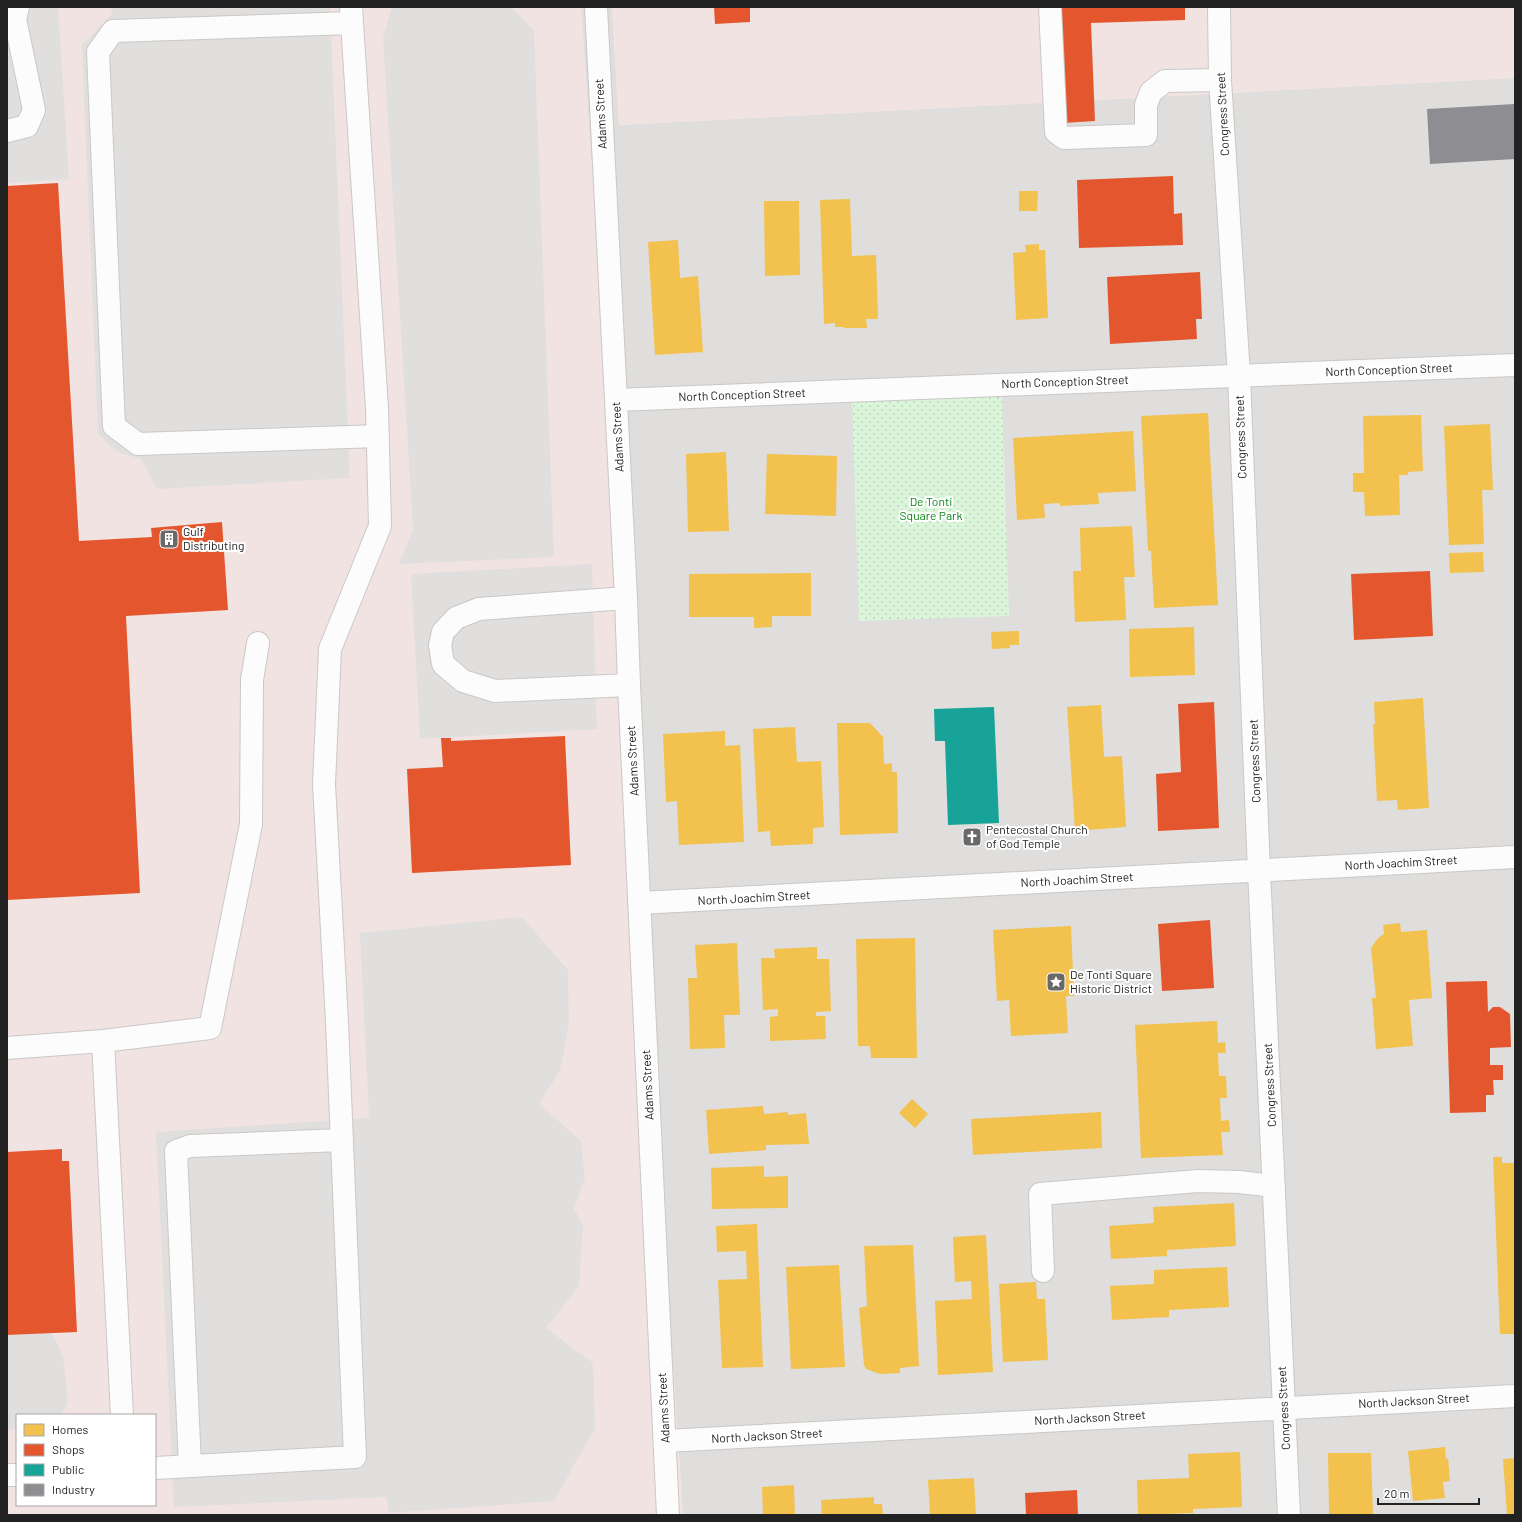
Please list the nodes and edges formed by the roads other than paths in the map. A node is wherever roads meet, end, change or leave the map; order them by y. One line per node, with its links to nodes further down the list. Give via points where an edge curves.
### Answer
1 (596, 7): 10 (street, Adams Street)
2 (1050, 7): 6 (street, via 1056,132 1064,138 1146,135 1146,105 1151,92 1165,81)
3 (1219, 7): 6 (street, Congress Street)
4 (13, 15): 7 (street, via 34,110 27,126)
5 (351, 15): 11 (street); 11 (street, via 113,31 98,52 114,426 138,444)
6 (1220, 80): 9 (street, Congress Street)
7 (7, 131)
8 (1515, 365): 9 (street, North Conception Street)
9 (1239, 376): 10 (street, North Conception Street); 16 (street, Congress Street)
10 (616, 400): 12 (street, Adams Street)
11 (378, 436): 20 (street, via 380,526 330,649 324,784)
12 (626, 598): 14 (street, Adams Street); 14 (street, via 479,609 456,618 443,632 440,645 443,664 463,681 495,691)
13 (258, 643): 18 (street, via 252,680 252,824 210,1028)
14 (629, 685): 17 (street, Adams Street)
15 (1515, 857): 16 (street, North Joachim Street)
16 (1259, 871): 17 (street, North Joachim Street); 21 (street, Congress Street)
17 (639, 903): 26 (street, Adams Street)
18 (103, 1041): 19 (street); 25 (street)
19 (7, 1048)
20 (342, 1140): 27 (street, via 190,1146 176,1151); 27 (street, via 355,1457)
21 (1274, 1186): 22 (street, via 1198,1181 1040,1194); 24 (street, Congress Street)
22 (1043, 1271)
23 (1515, 1396): 24 (street, North Jackson Street)
24 (1284, 1407): 26 (street, North Jackson Street); 30 (street, Congress Street)
25 (122, 1414)
26 (665, 1441): 29 (street, Adams Street)
27 (190, 1466): 28 (street)
28 (156, 1468)
29 (668, 1515)
30 (1289, 1515)

